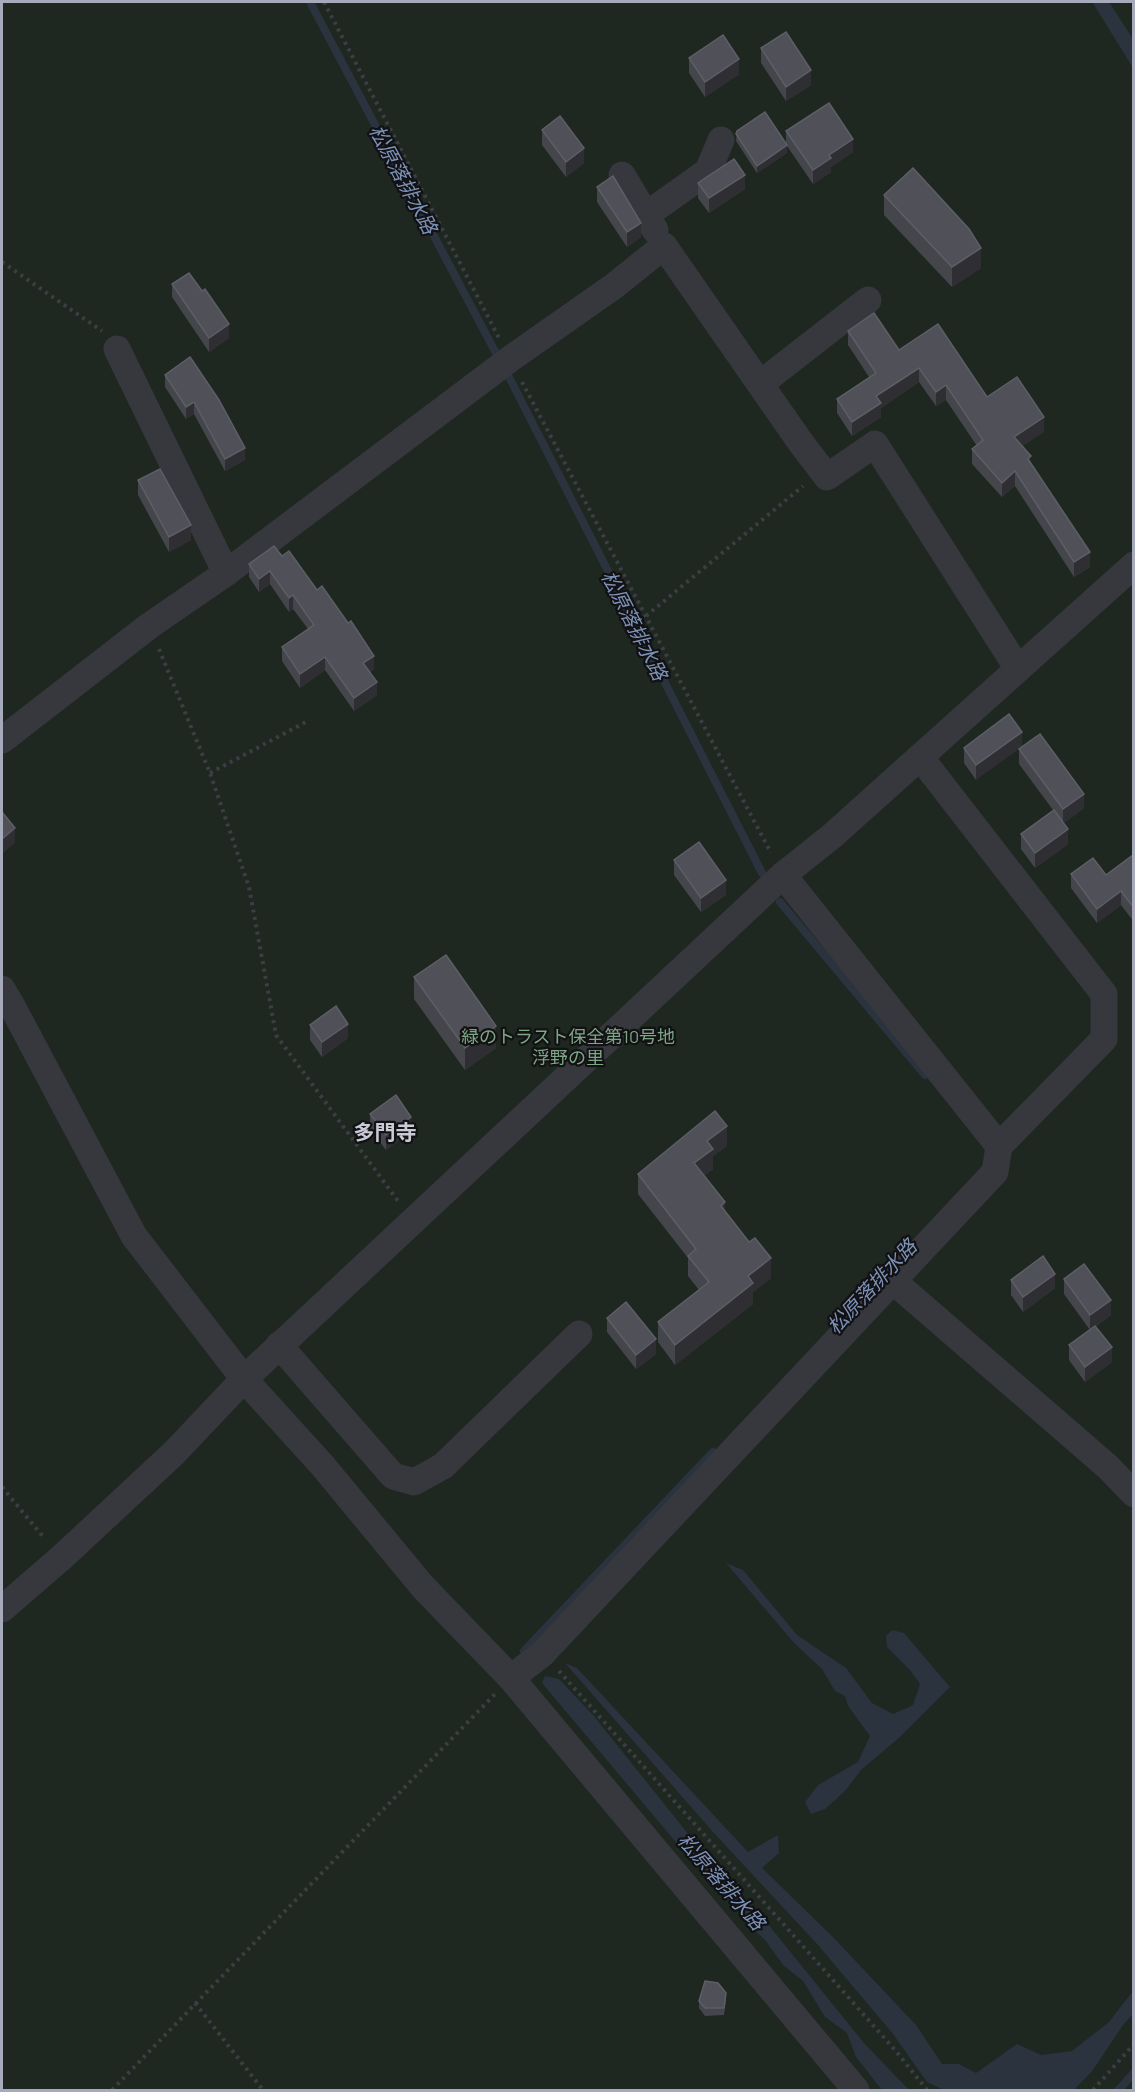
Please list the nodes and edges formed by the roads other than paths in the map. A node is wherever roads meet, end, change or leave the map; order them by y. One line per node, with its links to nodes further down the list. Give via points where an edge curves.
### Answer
1 (721, 141): 3 (street, via 708,171)
2 (622, 175): 3 (street)
3 (646, 215): 4 (street)
4 (664, 246): 7 (street); 9 (street)
5 (868, 300): 7 (street)
6 (117, 349): 9 (street)
7 (760, 384): 10 (street, via 827,477 875,444)
8 (1134, 565): 10 (street)
9 (226, 573): 11 (street, via 149,626)
10 (1018, 669): 12 (street)
11 (2, 740)
12 (920, 757): 13 (street); 15 (street, via 1104,994 1104,1039)
13 (783, 875): 15 (street); 18 (street)
14 (2, 989): 19 (street, via 134,1236)
15 (999, 1146): 16 (street, via 995,1172)
16 (893, 1281): 20 (street, via 1108,1467); 22 (street, via 542,1654)
17 (579, 1334): 18 (street, via 442,1466 414,1482 393,1476)
18 (279, 1345): 19 (street)
19 (244, 1378): 21 (street, via 174,1453); 22 (street, via 423,1587)
20 (1134, 1494)
21 (2, 1609)
22 (511, 1678): 23 (street)
23 (856, 2091)

